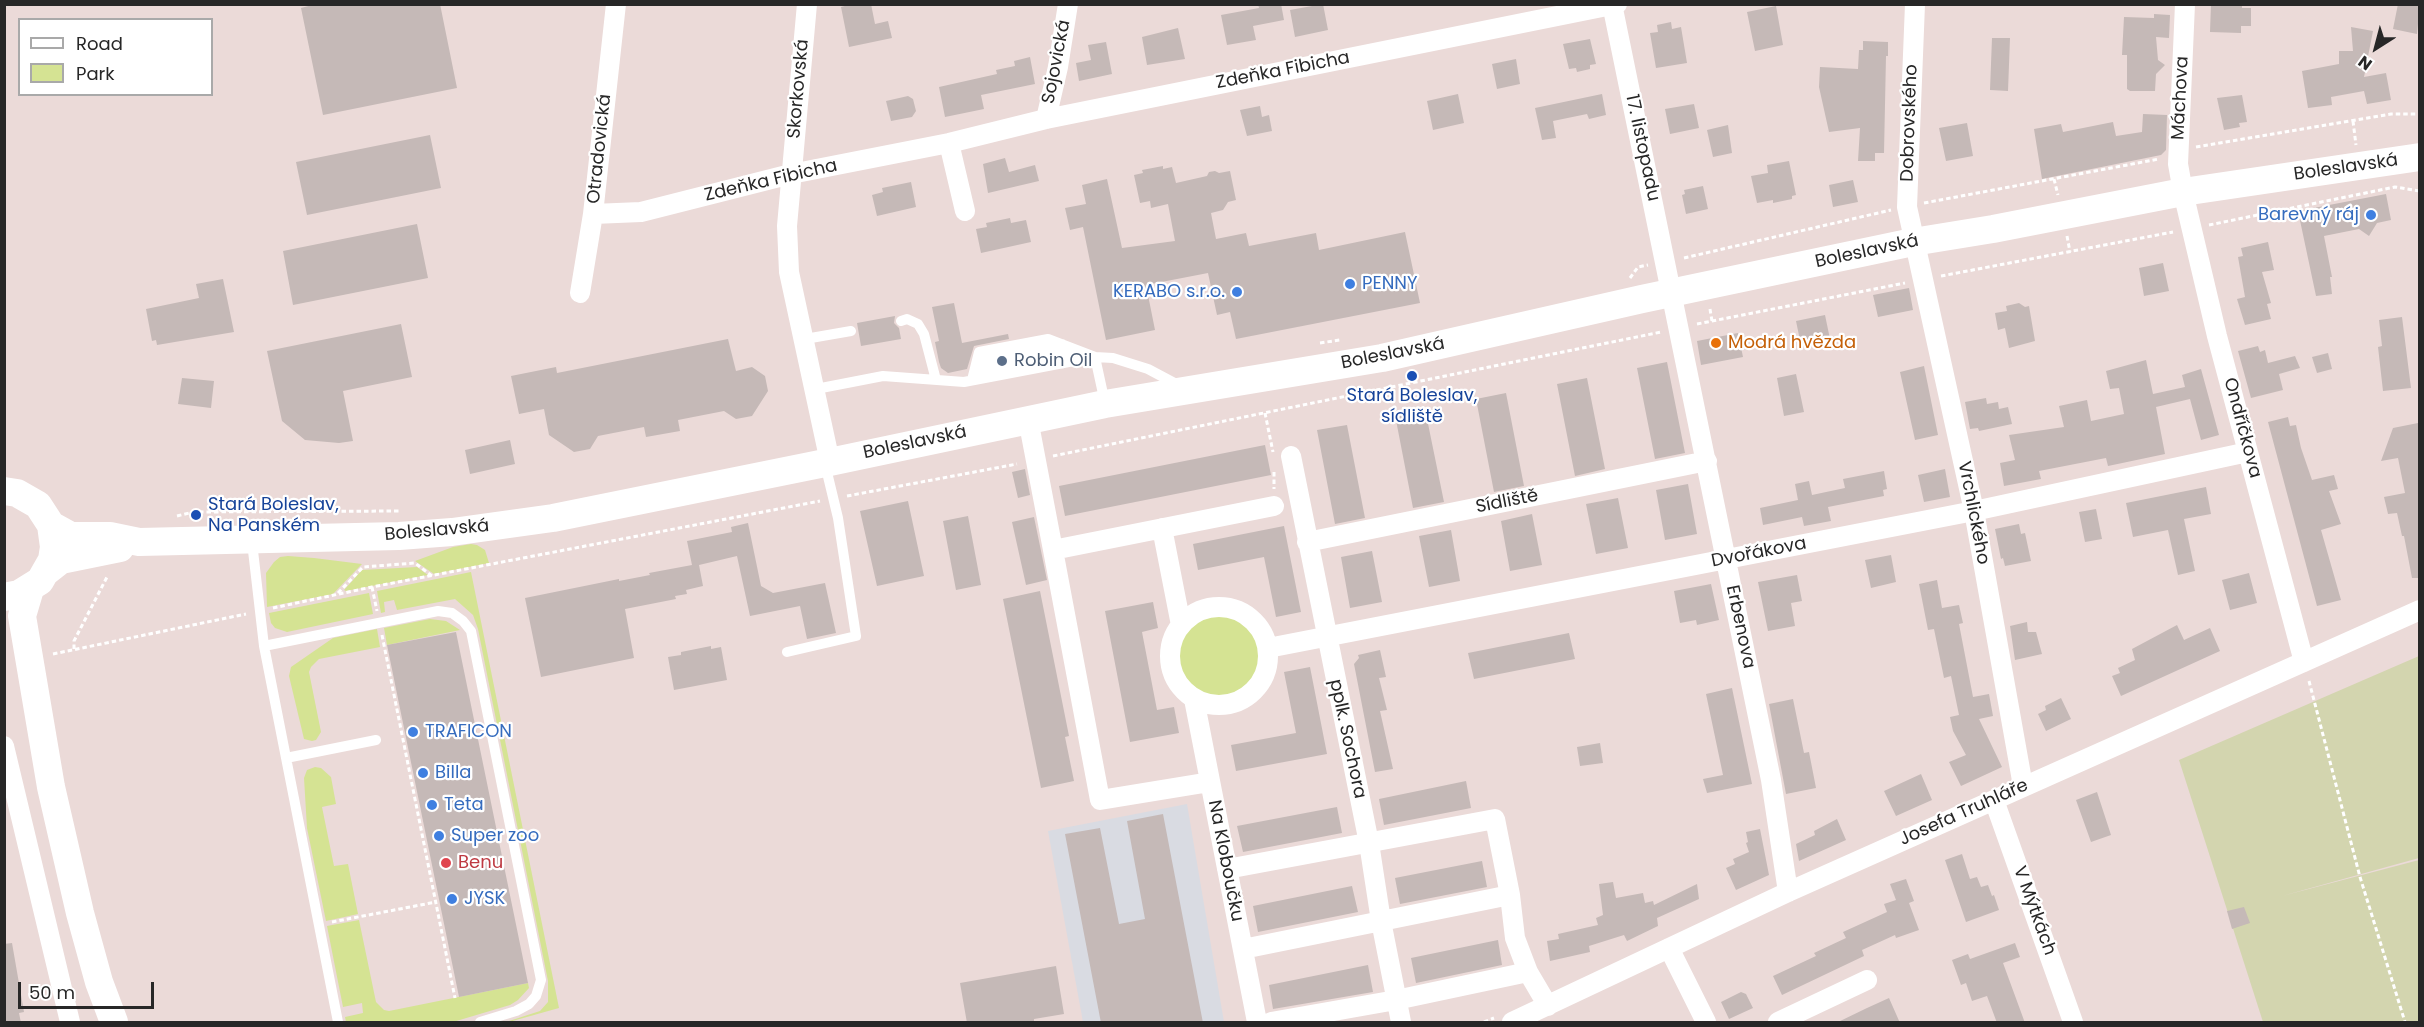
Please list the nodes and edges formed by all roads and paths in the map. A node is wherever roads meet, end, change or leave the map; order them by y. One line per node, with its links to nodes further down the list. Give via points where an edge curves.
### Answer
1 (616, 4): 14 (street, Otradovická)
2 (807, 4): 10 (street, Skorkovská)
3 (1068, 4): 7 (street, Sojovická)
4 (1915, 4): 16 (street, Dobrovského, via 1906,207)
5 (2185, 4): 12 (street, Máchova, via 2179,150)
6 (1614, 5): 7 (street, Zdeňka Fibicha); 18 (street, 17. listopadu)
7 (1046, 119): 8 (street, Zdeňka Fibicha)
8 (949, 143): 10 (street, Zdeňka Fibicha); 13 (street)
9 (2420, 157): 12 (main road, Boleslavská)
10 (791, 174): 14 (street, Zdeňka Fibicha, via 641,212); 23 (street, Skorkovská, via 789,272)
11 (2420, 191): 15 (path, via 2395,187)
12 (2183, 192): 15 (street, Ondříčkova); 16 (main road, Boleslavská)
13 (966, 211)
14 (593, 214): 19 (street, Otradovická)
15 (2192, 228): 17 (path); 33 (street, Ondříčkova)
16 (1913, 242): 17 (street, Vrchlického); 18 (main road, Boleslavská)
17 (1922, 280): 21 (path); 41 (street, Vrchlického)
18 (1672, 292): 21 (street, Erbenova); 29 (main road, Boleslavská, via 1382,358)
19 (580, 293)
20 (901, 321): 27 (lane, via 918,324 924,334)
21 (1680, 328): 31 (path); 36 (street, Erbenova)
22 (851, 331): 23 (lane)
23 (805, 339): 28 (street, Skorkovská)
24 (1079, 351): 25 (lane); 26 (lane); 26 (lane, via 1062,344)
25 (1095, 357): 26 (lane); 29 (lane, via 1148,369); 30 (lane)
26 (975, 371): 27 (lane, via 964,382)
27 (936, 380): 28 (lane, via 882,376)
28 (816, 389): 37 (street, Skorkovská)
29 (1188, 390): 30 (main road, Boleslavská)
30 (1105, 404): 32 (main road, Boleslavská)
31 (1265, 412): 34 (path); 35 (path)
32 (1028, 419): 35 (street); 37 (main road, Boleslavská)
33 (2248, 452): 41 (street, Dvořákova); 63 (street, Ondříčkova)
34 (1282, 457): 40 (path); 46 (street, pplk. Sochora)
35 (1036, 460): 39 (path); 47 (street)
36 (1707, 461): 46 (street, Sídliště); 48 (street, Erbenova)
37 (828, 463): 39 (lane); 44 (main road, Boleslavská, via 553,518 452,532)
38 (4, 491): 42 (main road, via 29,498)
39 (834, 499): 49 (path); 61 (lane, via 856,636)
40 (1274, 506): 43 (street)
41 (1974, 510): 48 (street, Dvořákova); 69 (street, Vrchlického)
42 (51, 525): 45 (main road, via 71,536 110,536); 50 (main road, via 54,548)
43 (1162, 528): 47 (street); 56 (street)
44 (252, 538): 45 (main road, Boleslavská); 54 (lane)
45 (139, 542): 50 (main road, via 110,552 61,560)
46 (1307, 542): 58 (street, pplk. Sochora)
47 (1053, 550): 68 (street, via 1100,800)
48 (1726, 559): 58 (street, Dvořákova); 74 (street, Erbenova, via 1771,780)
49 (432, 576): 51 (path); 52 (path, via 415,564 363,567)
50 (27, 586): 62 (main road, via 22,616)
51 (372, 587): 52 (path); 55 (path)
52 (338, 594): 54 (path)
53 (2420, 610): 63 (street, Josefa Truhláře)
54 (259, 612): 59 (lane); 62 (path)
55 (379, 623): 59 (lane); 76 (path); 89 (lane, via 438,611 452,613 471,631 542,980 529,1004)
56 (1181, 625): 60 (street, via 1206,608 1237,610 1260,629); 64 (street, Na Kloboučku, via 1173,638 1170,659 1176,680)
57 (4, 633): 70 (main road)
58 (1326, 637): 60 (street, Dvořákova); 72 (street, pplk. Sochora)
59 (264, 646): 67 (lane)
60 (1268, 648): 64 (street, via 1264,678 1243,699 1224,705)
61 (787, 652)
62 (30, 658): 70 (main road)
63 (2304, 662): 69 (street, Josefa Truhláře); 97 (path, via 2360,877)
64 (1194, 699): 68 (street, Na Kloboučku)
65 (376, 740): 67 (lane)
66 (4, 746): 86 (street)
67 (286, 758): 78 (lane)
68 (1210, 782): 73 (street, Na Kloboučku)
69 (2023, 786): 71 (street, Josefa Truhláře)
70 (51, 787): 87 (main road, via 91,957)
71 (1994, 801): 74 (street, Josefa Truhláře); 96 (street, V Mýtkách)
72 (1369, 843): 73 (street); 75 (street, via 1495,819); 77 (street, pplk. Sochora)
73 (1227, 869): 80 (street, Na Kloboučku)
74 (1788, 892): 79 (street, Josefa Truhláře)
75 (1510, 895): 77 (street); 81 (street, via 1515,938)
76 (436, 902): 78 (path); 83 (path)
77 (1381, 921): 80 (street); 84 (street, pplk. Sochora)
78 (319, 925): 88 (lane)
79 (1670, 948): 85 (street, Josefa Truhláře); 94 (street)
80 (1243, 949): 90 (street, Na Kloboučku)
81 (1528, 972): 84 (street); 85 (street)
82 (1867, 981): 95 (street)
83 (455, 998)
84 (1396, 1000): 91 (street); 92 (street, pplk. Sochora)
85 (1548, 1006): 93 (street, Josefa Truhláře)
86 (70, 1023)
87 (114, 1023)
88 (338, 1023)
89 (480, 1023)
90 (1257, 1023)
91 (1271, 1023)
92 (1401, 1023)
93 (1512, 1023)
94 (1706, 1023)
95 (1778, 1023)
96 (2073, 1023)
97 (2404, 1023)

